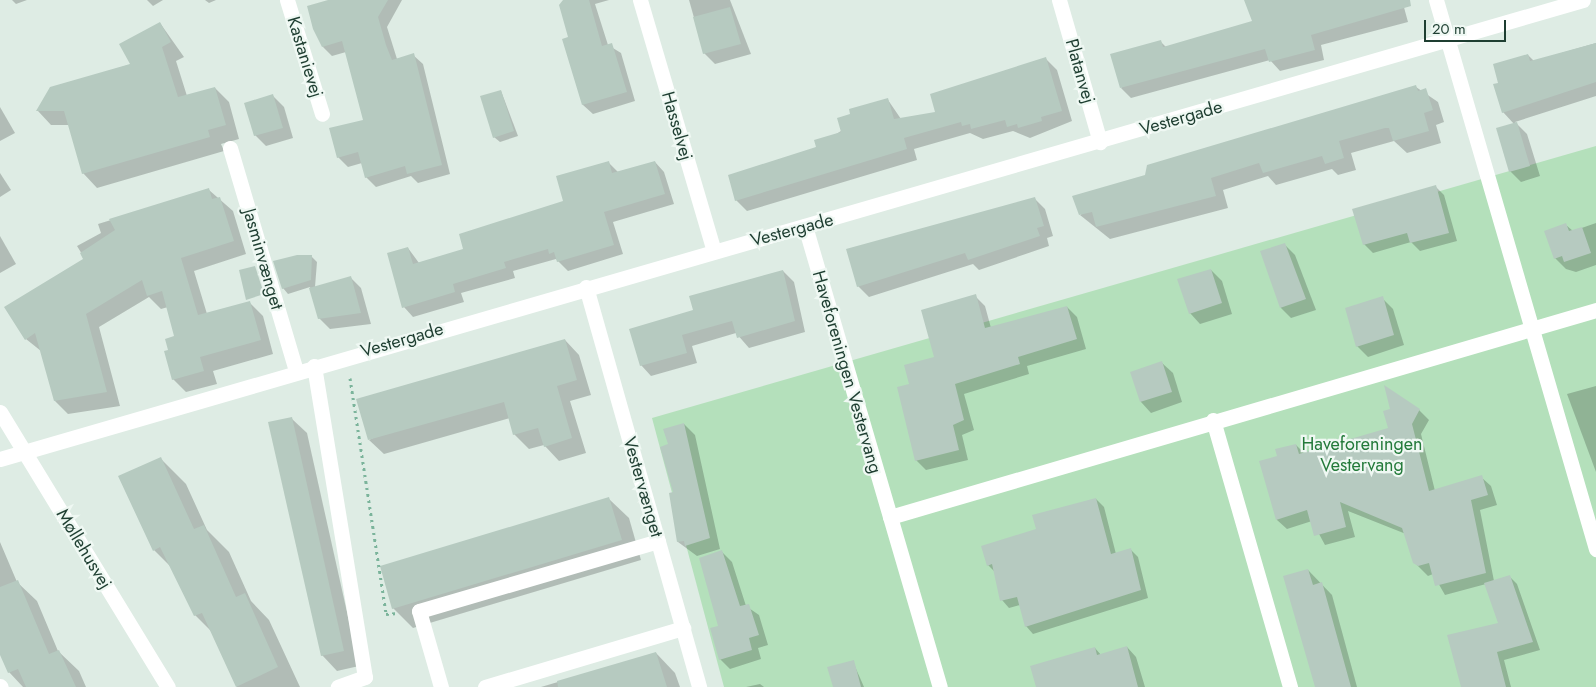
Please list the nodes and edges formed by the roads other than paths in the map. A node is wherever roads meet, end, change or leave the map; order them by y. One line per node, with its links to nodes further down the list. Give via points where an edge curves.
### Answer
1 (287, 0): 7 (street, Kastanievej)
2 (640, 0): 11 (street, Hasselvej)
3 (1059, 0): 8 (street, Platanvej)
4 (1436, 0): 6 (street)
5 (1583, 0): 6 (street, Vestergade)
6 (1448, 40): 8 (street, Vestergade); 14 (street)
7 (322, 114)
8 (1100, 142): 10 (street, Vestergade)
9 (230, 148): 16 (street, Jasminvænget)
10 (805, 226): 11 (street, Vestergade); 21 (street, Haveforeningen Vestervang)
11 (714, 251): 12 (street, Vestergade)
12 (586, 287): 15 (street, Vestergade); 22 (street, Vestervænget)
13 (1596, 310): 14 (street)
14 (1532, 328): 18 (street); 23 (street)
15 (314, 366): 16 (street, Vestergade); 26 (street, via 365,677)
16 (296, 371): 19 (street, Vestergade)
17 (0, 412): 19 (street, Møllehusvej)
18 (1213, 420): 21 (street); 31 (street)
19 (25, 452): 20 (street, Vestergade); 25 (street, Møllehusvej)
20 (0, 458)
21 (890, 517): 30 (street, Haveforeningen Vestervang)
22 (658, 540): 24 (street, Vestervænget); 27 (street, via 419,612)
23 (1596, 548)
24 (683, 628): 28 (street); 29 (street, Vestervænget)
25 (168, 687)
26 (338, 687)
27 (441, 687)
28 (485, 687)
29 (699, 687)
30 (940, 687)
31 (1290, 687)

